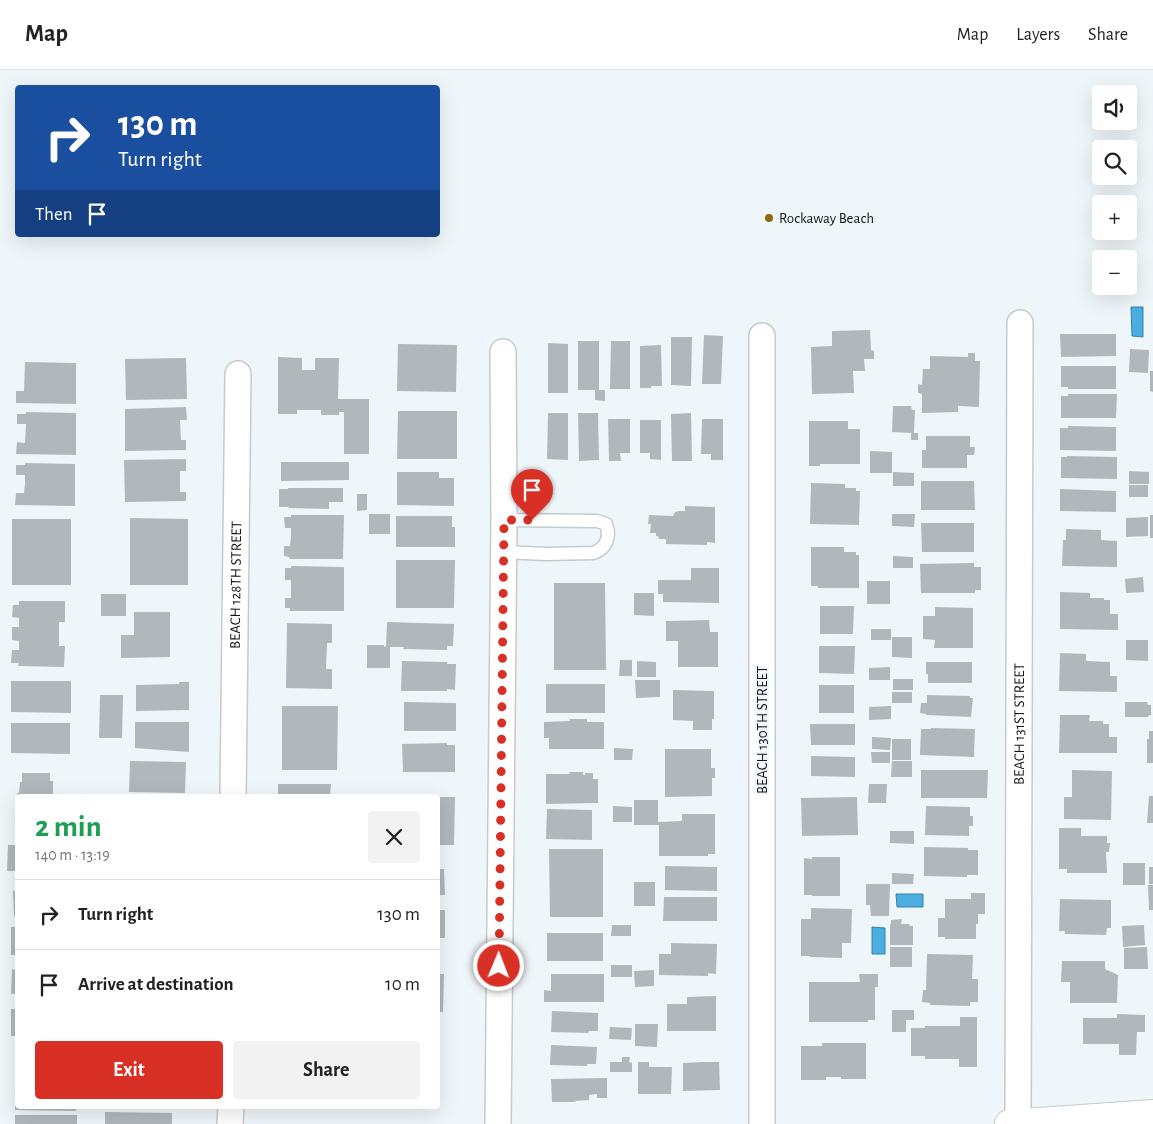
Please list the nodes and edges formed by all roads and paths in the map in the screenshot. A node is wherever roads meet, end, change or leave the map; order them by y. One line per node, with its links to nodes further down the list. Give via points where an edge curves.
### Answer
1 (1020, 323): 14 (street, BEACH 131ST STREET)
2 (762, 336): 12 (street, BEACH 130TH STREET)
3 (503, 352): 5 (street)
4 (238, 374): 7 (street, BEACH 128TH STREET)
5 (504, 520): 6 (street); 6 (lane, via 597,521 606,524 609,535 601,550 593,553)
6 (503, 552): 11 (street)
7 (234, 794)
8 (230, 1109): 10 (street)
9 (1153, 1114): 14 (street)
10 (230, 1124)
11 (498, 1124)
12 (762, 1124)
13 (1009, 1124): 14 (street)
14 (1018, 1124)

